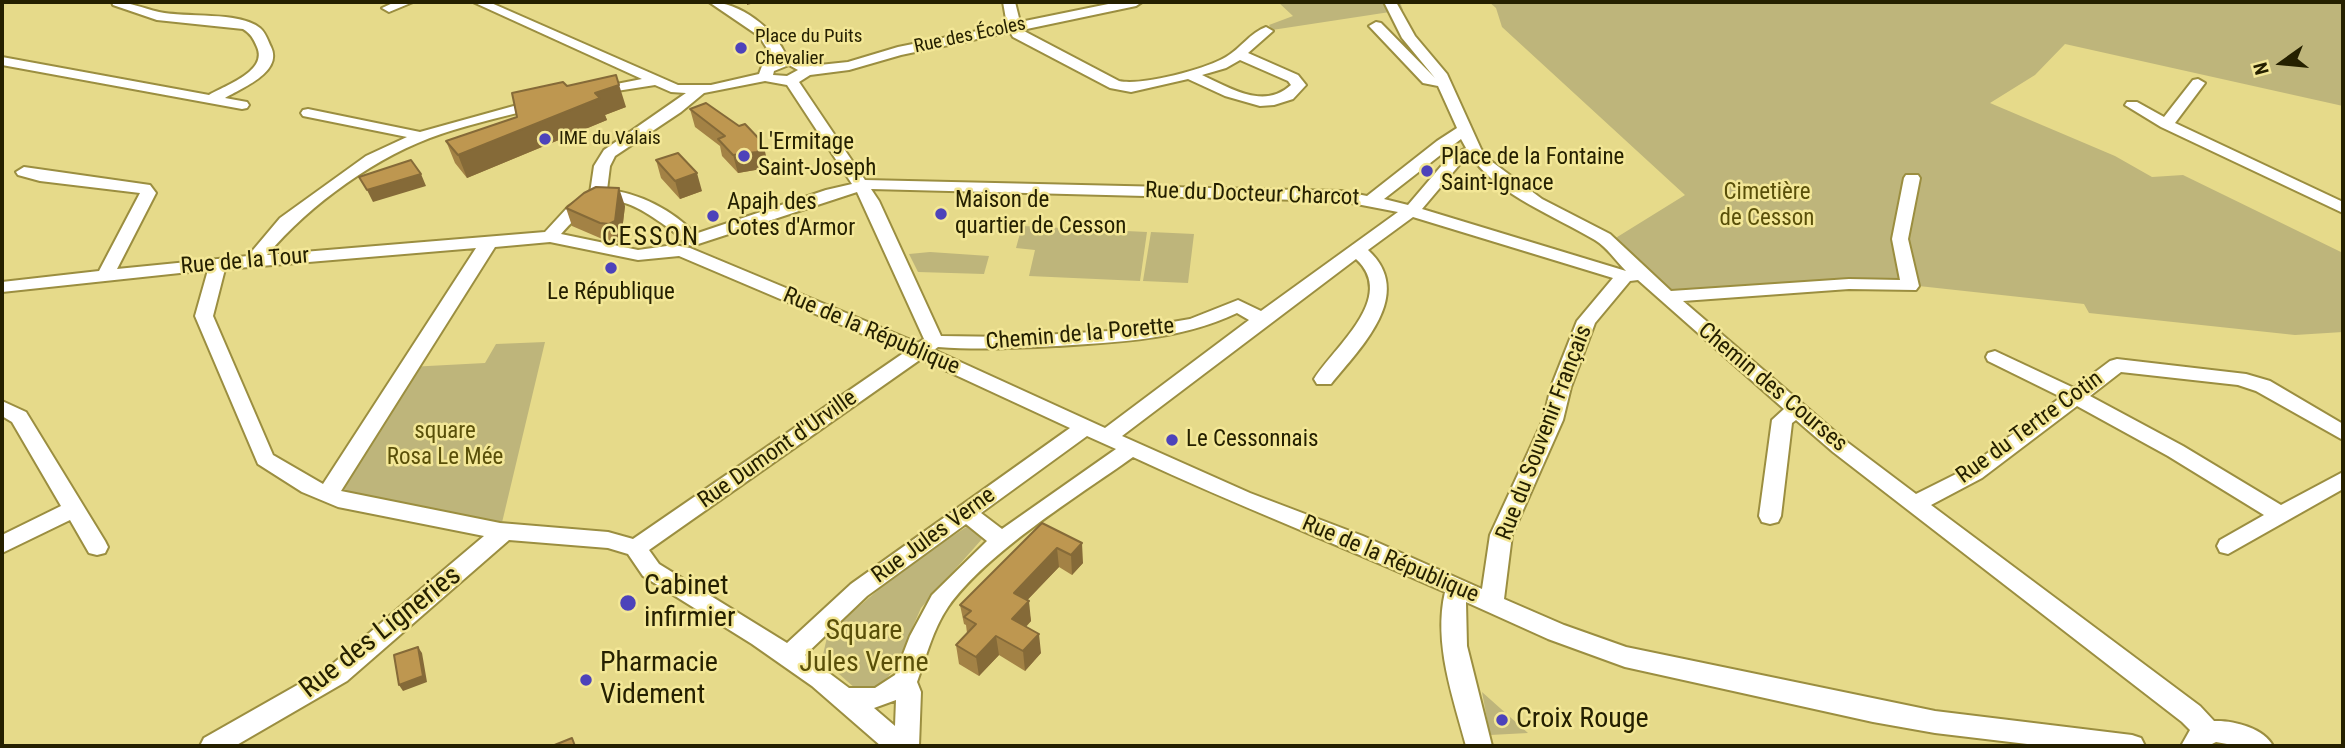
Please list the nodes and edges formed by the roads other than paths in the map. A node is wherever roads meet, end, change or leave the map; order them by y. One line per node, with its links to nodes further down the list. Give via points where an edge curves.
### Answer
1 (118, 2): 24 (street, via 157,16 232,23 257,32 267,53 265,64)
2 (407, 2): 8 (street)
3 (480, 2): 19 (street)
4 (715, 2): 14 (street, via 750,21 770,40)
5 (1009, 2): 10 (street)
6 (1134, 2): 10 (street, Rue des Écoles)
7 (1390, 2): 21 (street, Chemin des Courses, via 1406,34)
8 (389, 8)
9 (1376, 26): 21 (street, via 1428,80)
10 (1013, 27): 15 (street, Rue des Écoles, via 849,66); 16 (street, via 1018,34 1115,85 1148,86)
11 (1266, 31): 12 (street)
12 (1238, 54): 16 (street, via 1221,65); 16 (street, via 1293,78 1299,85 1263,102 1246,100)
13 (2, 61): 24 (street)
14 (782, 62): 15 (street, via 800,63); 17 (street, via 767,69)
15 (806, 71): 18 (street)
16 (1189, 74)
17 (766, 77): 18 (street); 22 (street)
18 (791, 80): 35 (street)
19 (655, 81): 22 (street, via 676,89); 23 (street)
20 (2198, 83): 29 (street)
21 (1448, 89): 30 (street, Chemin des Courses)
22 (699, 90): 36 (street, via 609,153)
23 (578, 96)
24 (212, 99): 26 (street)
25 (552, 100): 31 (street)
26 (242, 105)
27 (2132, 105): 29 (street)
28 (308, 113): 31 (street)
29 (2166, 124): 38 (street)
30 (1465, 130): 32 (street, Chemin des Courses); 37 (street)
31 (419, 137): 44 (street, via 372,159 331,188 286,222)
32 (1474, 150): 39 (street, via 1454,161); 47 (street, Chemin des Courses, via 1500,177 1536,202 1604,238)
33 (24, 172): 46 (street, via 144,188 148,193 145,200)
34 (1912, 178): 49 (street, via 1900,239 1910,286 1849,284)
35 (861, 185): 37 (street, Rue du Docteur Charcot, via 1327,196); 42 (street, Rue du Docteur Charcot); 51 (street)
36 (598, 195): 40 (street, via 570,214); 42 (street, Rue de la République, via 630,198 686,232)
37 (1371, 201): 39 (street, Rue du Docteur Charcot)
38 (2343, 208)
39 (1411, 211): 43 (street); 47 (street, Rue du Docteur Charcot, via 1549,255)
40 (550, 237): 41 (street, Rue de la République); 42 (street, Rue de la République, via 638,255)
41 (489, 243): 44 (street, Rue de la Tour); 62 (street)
42 (688, 246): 51 (street, Rue de la République)
43 (1357, 250): 50 (street); 53 (street, via 1376,268 1378,305 1367,327)
44 (253, 261): 45 (street, Rue de la Tour)
45 (218, 264): 46 (street, Rue de la Tour); 62 (street, via 204,316 264,459)
46 (106, 274): 48 (street, Rue de la Tour)
47 (1633, 275): 49 (street, Chemin des Courses); 75 (street, Rue du Souvenir Français, via 1586,321 1553,420 1502,535)
48 (2, 287)
49 (1667, 298): 56 (street, Chemin des Courses)
50 (1262, 319): 51 (street, Chemin de la Porette, via 1238,306 1201,322 1144,334); 59 (street)
51 (927, 346): 57 (street, Rue de la République); 73 (street, Rue Dumont d'Urville)
52 (1995, 357): 54 (street)
53 (1324, 379)
54 (2074, 395): 58 (street, Rue du Tertre Cotin, via 2117,365 2239,379 2263,386); 63 (street, Rue du Tertre Cotin, via 1975,473); 66 (street, via 2195,461)
55 (2, 408): 64 (street, via 19,417)
56 (1796, 411): 63 (street, Chemin des Courses); 67 (street, via 1782,420)
57 (1087, 426): 59 (street, Rue de la République); 65 (street, Rue Jules Verne)
58 (2343, 433)
59 (1108, 436): 60 (street, Rue de la République)
60 (1132, 448): 69 (street, Rue Jules Verne); 74 (street, Rue de la République)
61 (2343, 479): 66 (street)
62 (328, 494): 68 (street)
63 (1915, 504): 79 (street, Chemin des Courses, via 2191,714)
64 (74, 509): 70 (street); 72 (street)
65 (966, 513): 69 (street); 76 (street, Rue Jules Verne, via 859,590)
66 (2280, 515): 71 (street)
67 (1770, 516)
68 (505, 531): 73 (street, via 608,540); 80 (street, Rue des Ligneries, via 338,674)
69 (1002, 541): 77 (street, Rue Jules Verne, via 940,601)
70 (2, 545)
71 (2228, 546)
72 (97, 547)
73 (636, 548): 76 (street, via 651,570)
74 (1458, 588): 75 (street, Rue de la République); 83 (street, via 1453,635)
75 (1492, 602): 84 (street, Rue de la République, via 1590,645 1674,669 1935,722)
76 (788, 656): 78 (street)
77 (905, 681): 78 (street, via 879,698); 82 (street, Rue Jules Verne, via 909,692)
78 (841, 698): 81 (street, via 890,737)
79 (2201, 739): 85 (street, via 2231,733)
80 (213, 746)
81 (894, 746)
82 (906, 746)
83 (1479, 746)
84 (2132, 746)
85 (2260, 746)

